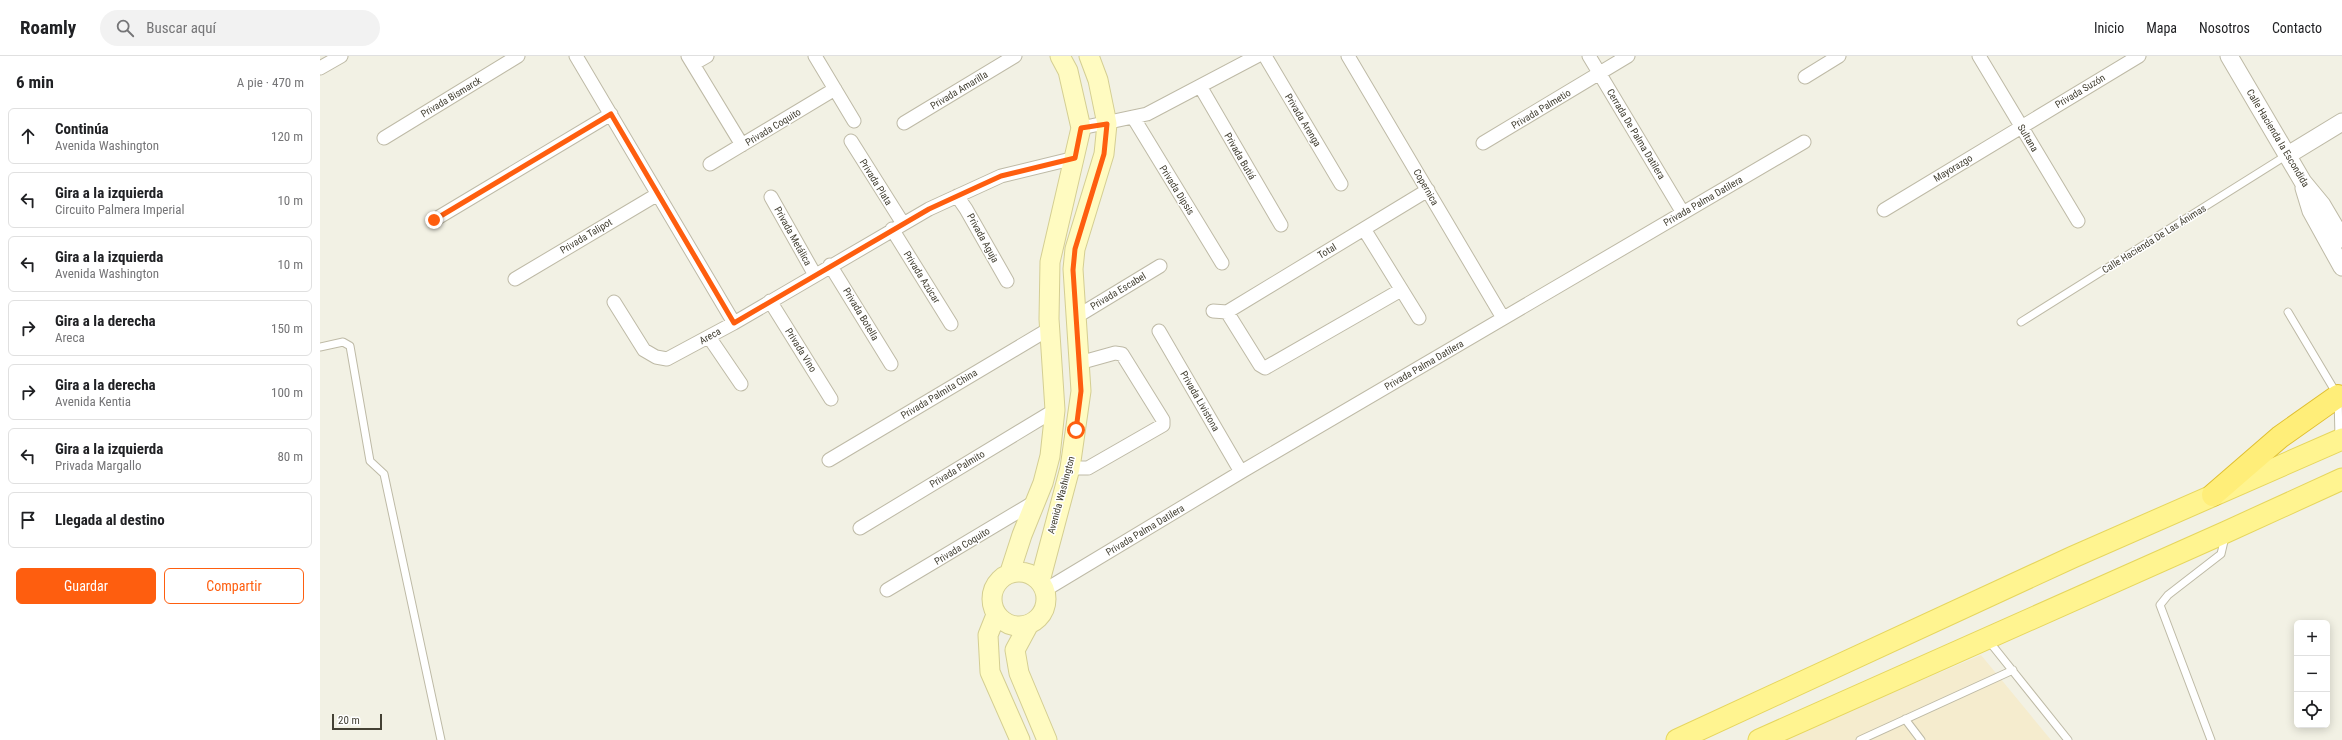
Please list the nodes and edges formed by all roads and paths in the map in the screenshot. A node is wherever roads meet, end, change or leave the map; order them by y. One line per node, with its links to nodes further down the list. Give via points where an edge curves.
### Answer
1 (340, 56): 19 (street)
2 (518, 56): 32 (street, Privada Bismarck)
3 (576, 56): 24 (street)
4 (707, 56): 18 (street)
5 (814, 56): 23 (street)
6 (1015, 56): 28 (street, Privada Amarilla)
7 (1060, 56): 31 (main road, Avenida Washington, via 1068,71)
8 (1089, 56): 29 (main road, Avenida Washington, via 1098,80)
9 (1257, 56): 22 (street)
10 (1265, 56): 41 (street, Privada Arenga)
11 (1348, 56): 42 (street, Copernica)
12 (1589, 56): 20 (street, Cerrada De Palma Datilera)
13 (1628, 56): 20 (street, Privada Palmetio)
14 (1840, 56): 21 (street)
15 (1979, 56): 30 (street, Sultana)
16 (2139, 56): 30 (street, Privada Suzón)
17 (2229, 56): 37 (street, Calle Hacienda la Escondida)
18 (691, 60): 36 (street)
19 (320, 68)
20 (1599, 74): 35 (street, Privada Palmetio); 47 (street, Cerrada De Palma Datilera)
21 (1805, 77)
22 (1200, 86): 25 (street, via 1147,114); 50 (street, Privada Butiá)
23 (835, 89): 26 (street); 36 (street, Privada Coquito)
24 (611, 114): 43 (street); 48 (street)
25 (1133, 117): 29 (street); 54 (street, Privada Dipsis)
26 (854, 121)
27 (2342, 122): 37 (street)
28 (904, 123)
29 (1107, 124): 31 (street); 67 (main road, Avenida Washington, via 1104,154 1075,249 1073,270)
30 (2021, 127): 46 (street, Mayorazgo); 49 (street, Sultana)
31 (1081, 128): 38 (main road, Avenida Washington)
32 (384, 138)
33 (851, 141): 51 (street, Privada Plata)
34 (1804, 142): 47 (street, Privada Palma Datilera)
35 (1483, 144)
36 (742, 145): 39 (street, Privada Coquito)
37 (2288, 155): 40 (street, Calle Hacienda la Escondida); 70 (lane, Calle Hacienda De Las Ánimas)
38 (1075, 158): 44 (street, Areca, via 1001,176); 73 (main road, Avenida Washington, via 1050,262)
39 (710, 164)
40 (2303, 182): 53 (street, Calle Hacienda la Escondida, via 2322,205); 57 (street, via 2311,211)
41 (1341, 184)
42 (1428, 190): 52 (street, Total); 69 (street, Copernica)
43 (658, 194): 59 (street, Privada Talipot); 71 (street)
44 (957, 196): 51 (street, Areca); 60 (street, Privada Aguja)
45 (771, 197): 58 (street, Privada Metálica)
46 (1884, 210)
47 (1683, 213): 69 (street, Privada Palma Datilera)
48 (434, 220)
49 (2078, 221)
50 (1281, 225)
51 (897, 226): 55 (street, Areca); 72 (street, Privada Azúcar)
52 (1364, 229): 61 (street); 65 (street, Total)
53 (2342, 239)
54 (1222, 263)
55 (830, 265): 58 (street, Areca); 78 (street, Privada Botella)
56 (1160, 266): 67 (street, Privada Escabel)
57 (2342, 266)
58 (815, 275): 62 (street, Areca)
59 (515, 279)
60 (1007, 281)
61 (1401, 290): 65 (street, via 1265,368 1260,365); 68 (street)
62 (770, 301): 71 (street, Areca); 81 (street, Privada Vino)
63 (614, 302): 75 (street, Areca, via 644,350 656,357 667,359)
64 (1213, 311): 65 (street)
65 (1227, 312)
66 (2288, 312): 80 (lane)
67 (1076, 317): 77 (main road, Avenida Washington)
68 (1419, 318)
69 (1503, 318): 86 (street, Privada Palma Datilera)
70 (2021, 322)
71 (734, 323): 75 (street, Areca)
72 (951, 324)
73 (1049, 329): 82 (main road, Avenida Washington); 84 (street, Privada Palmita China)
74 (1158, 331): 86 (street, Privada Livistona)
75 (709, 337): 79 (street)
76 (320, 347): 100 (lane, via 343,342 350,346 370,461 384,474)
77 (1079, 363): 85 (main road, Avenida Washington, via 1081,391); 85 (street, via 1122,354 1159,413 1163,425 1088,468)
78 (891, 364)
79 (741, 384)
80 (2340, 395): 83 (lane); 88 (highway, via 2280,437)
81 (831, 399)
82 (1055, 410): 89 (main road, Avenida Washington, via 1050,456); 90 (street, Privada Palmito)
83 (2341, 442): 88 (main road)
84 (829, 460)
85 (1070, 468): 93 (main road, Avenida Washington)
86 (1241, 472): 93 (street, Privada Palma Datilera)
87 (2342, 479): 91 (main road)
88 (2213, 495): 103 (main road)
89 (1037, 501): 92 (main road, Avenida Washington); 94 (street, Privada Coquito)
90 (860, 528)
91 (2226, 532): 97 (main road); 108 (lane, via 2221,554 2168,595 2160,606)
92 (1010, 572): 93 (main road, via 1026,572); 95 (main road, via 996,582 992,590 991,599)
93 (1042, 585): 96 (main road, via 1046,600 1044,610 1038,619)
94 (887, 590)
95 (996, 615): 96 (main road, via 1011,625); 101 (main road, via 988,635 990,672)
96 (1029, 624): 102 (main road, via 1015,650 1019,673)
97 (1986, 638): 98 (lane); 104 (main road)
98 (2013, 670): 99 (lane); 107 (lane)
99 (1905, 720): 105 (lane); 106 (lane)
100 (442, 740)
101 (1020, 740)
102 (1047, 740)
103 (1677, 740)
104 (1759, 740)
105 (1860, 740)
106 (1921, 740)
107 (2068, 740)
108 (2211, 740)

